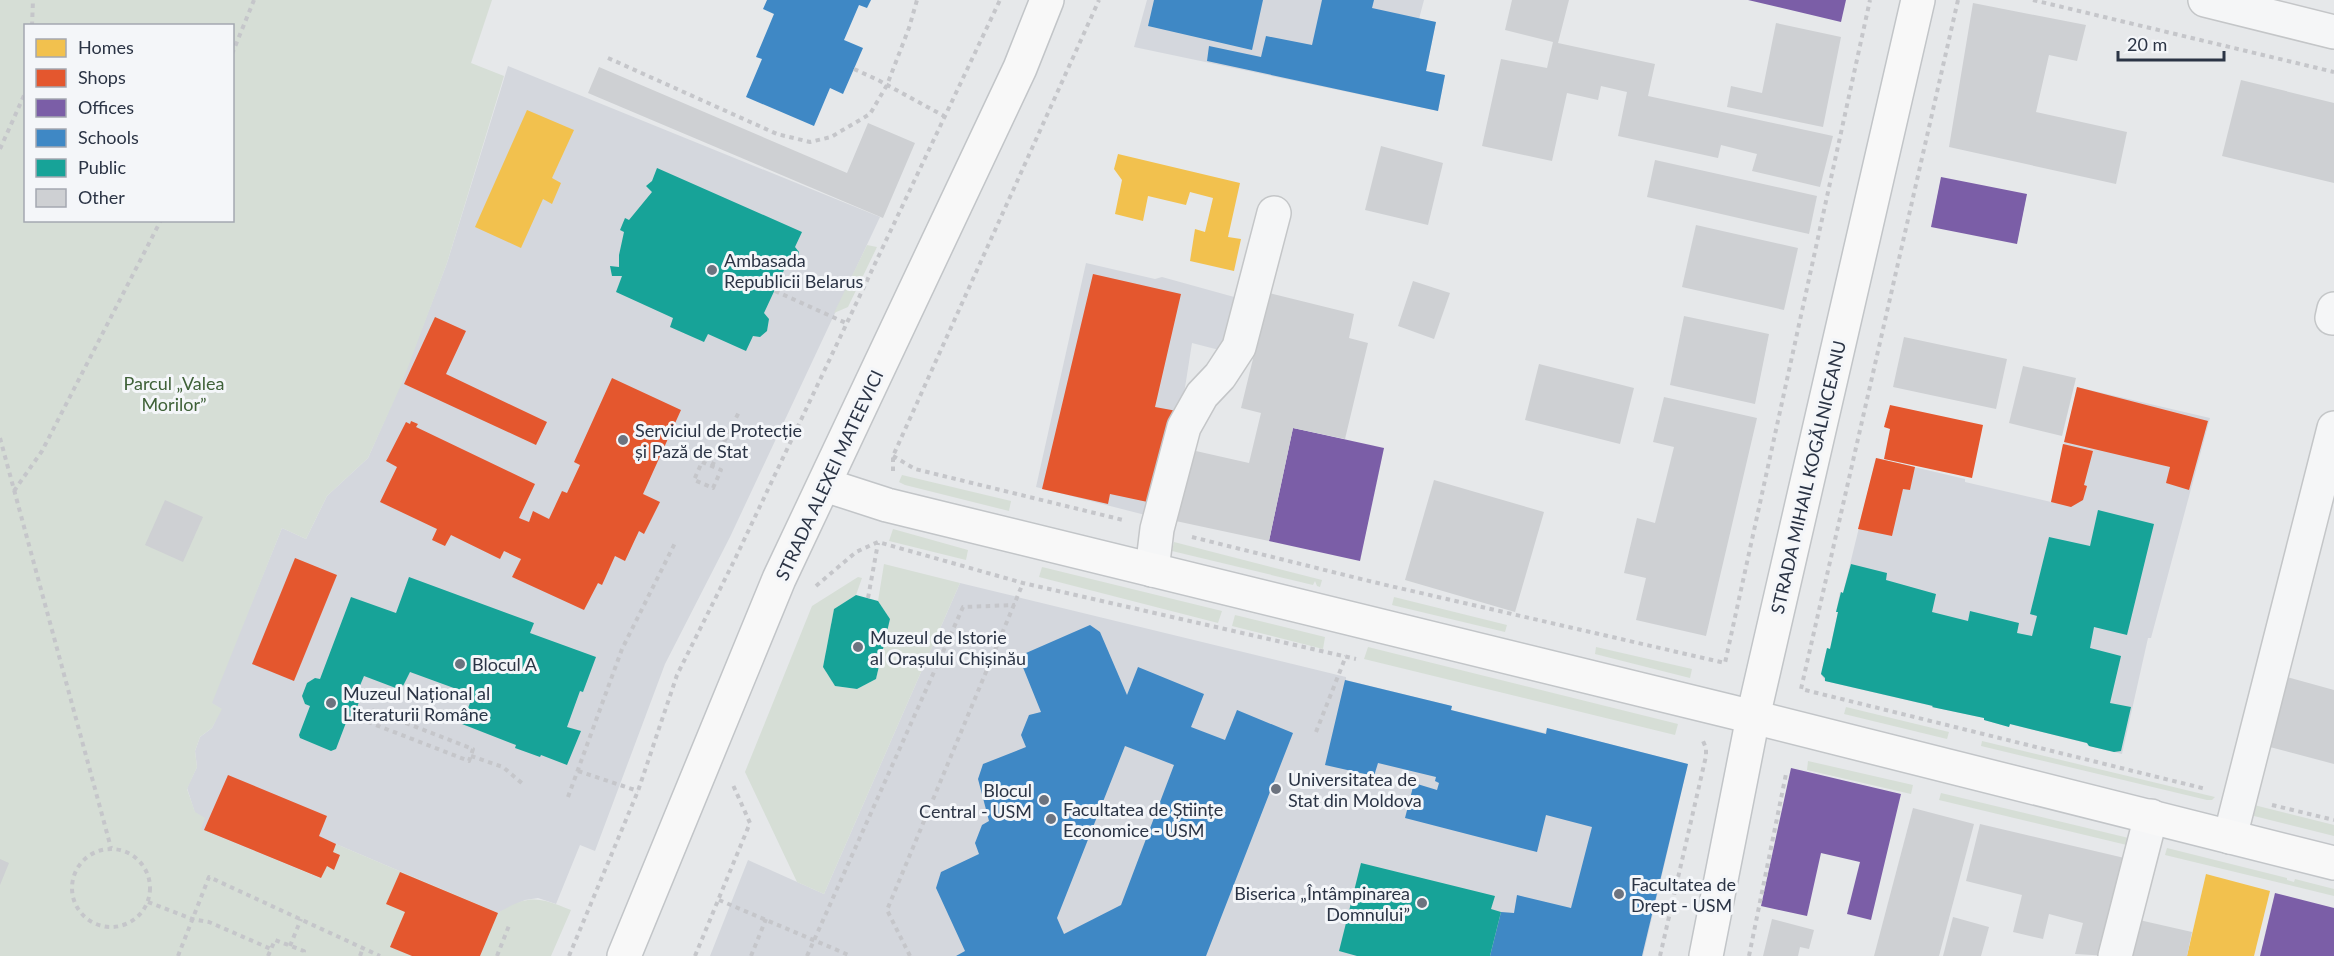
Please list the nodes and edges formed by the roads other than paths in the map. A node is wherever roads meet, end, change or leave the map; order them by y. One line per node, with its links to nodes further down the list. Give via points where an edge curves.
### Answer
1 (1047, 0): 7 (main road, STRADA ALEXEI MATEEVICI, via 1020,68)
2 (1918, 0): 10 (main road, STRADA MIHAIL KOGĂLNICEANU)
3 (2205, 0): 4 (street)
4 (2334, 32)
5 (1274, 213): 9 (street, via 1239,347 1202,395 1184,427 1157,529)
6 (2334, 428): 8 (street)
7 (825, 485): 9 (main road, via 886,505); 14 (main road, STRADA ALEXEI MATEEVICI, via 779,579)
8 (2323, 511): 12 (street)
9 (1152, 570): 10 (main road)
10 (1753, 717): 11 (main road); 15 (main road, STRADA MIHAIL KOGĂLNICEANU)
11 (2151, 816): 12 (main road); 16 (street)
12 (2230, 837): 13 (main road)
13 (2334, 863)
14 (624, 956)
15 (1706, 956)
16 (2115, 956)

